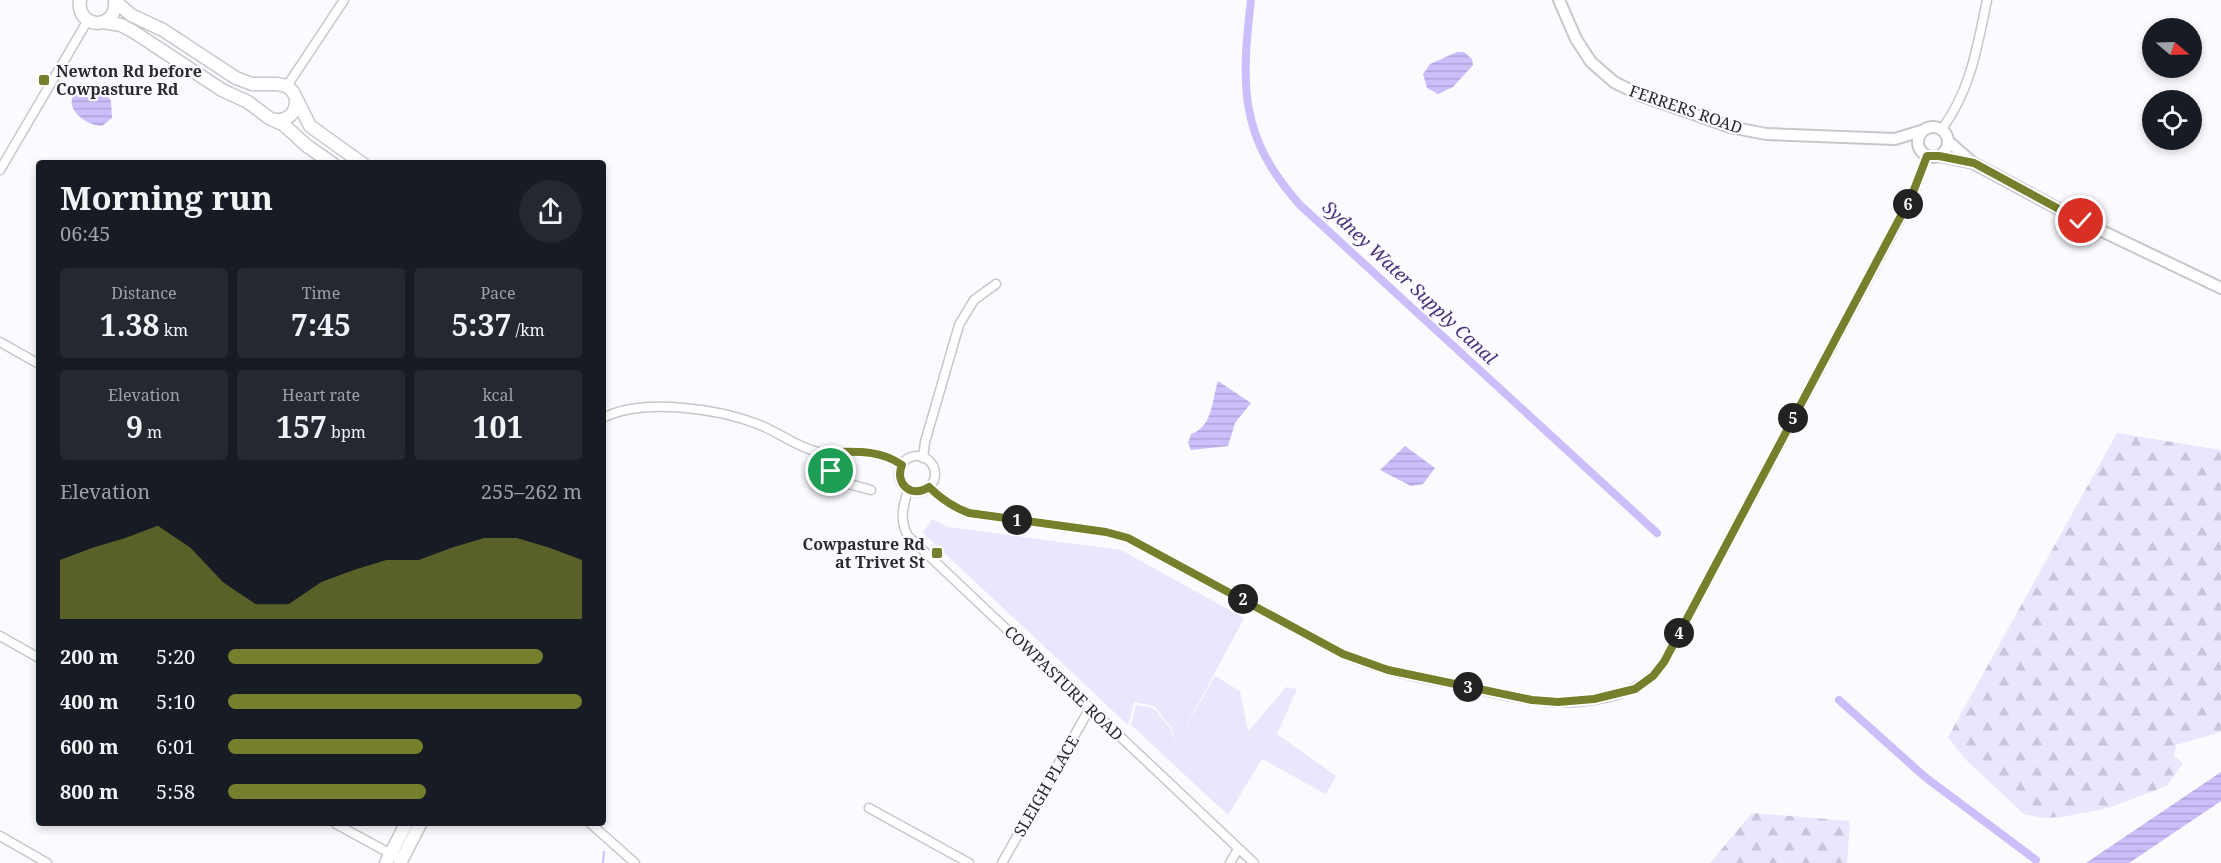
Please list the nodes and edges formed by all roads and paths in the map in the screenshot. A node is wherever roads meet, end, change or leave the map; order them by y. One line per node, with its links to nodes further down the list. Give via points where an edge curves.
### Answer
1 (115, 0): 7 (main road, via 114,13); 8 (main road, via 137,19 163,30 236,78)
2 (344, 0): 9 (street)
3 (1559, 0): 14 (street, FERRERS ROAD, via 1591,62 1626,90 1742,130)
4 (1987, 0): 12 (street, via 1967,84)
5 (79, 1): 6 (main road)
6 (88, 20): 7 (main road); 22 (street)
7 (104, 22): 11 (main road, via 128,28)
8 (272, 85): 9 (main road); 11 (main road, via 261,97 261,109)
9 (287, 86): 10 (main road)
10 (296, 100): 11 (main road, via 288,117); 20 (main road, via 316,132)
11 (269, 117): 19 (main road, via 292,130)
12 (1942, 129): 13 (street, via 1934,126); 15 (street)
13 (1921, 131): 14 (street, FERRERS ROAD); 16 (street)
14 (1895, 139): 16 (street, FERRERS ROAD)
15 (1948, 141): 18 (street); 21 (street)
16 (1918, 148): 17 (street)
17 (1927, 156): 18 (street); 31 (street, via 1912,195 1664,662 1648,681 1635,689 1585,700 1550,702 1388,670 1343,654 1128,538 969,513)
18 (1939, 156): 21 (street)
19 (327, 160)
20 (357, 160)
21 (1974, 163): 24 (street, via 2081,221)
22 (0, 170)
23 (996, 284): 29 (street, via 974,300 959,325)
24 (2221, 288)
25 (0, 342): 26 (street)
26 (36, 362)
27 (606, 416): 28 (street, via 651,408 702,410 759,425 820,453)
28 (829, 452): 30 (street, via 874,452); 32 (street, via 830,467 836,476)
29 (923, 458): 30 (street, via 911,457); 31 (street, via 934,471)
30 (902, 465): 33 (street, via 899,476)
31 (929, 487): 33 (street, via 919,492)
32 (871, 490)
33 (908, 490): 36 (street, COWPASTURE ROAD, via 902,518 908,536)
34 (0, 636): 35 (street)
35 (36, 656)
36 (1090, 708): 43 (street, COWPASTURE ROAD); 49 (street, SLEIGH PLACE)
37 (869, 808): 48 (street)
38 (339, 826): 44 (street)
39 (405, 826): 44 (main road)
40 (419, 826): 45 (main road)
41 (593, 826): 47 (street)
42 (0, 836): 46 (street)
43 (1238, 849): 50 (street); 51 (street, COWPASTURE ROAD)
44 (388, 858): 45 (street)
45 (401, 861)
46 (47, 863)
47 (635, 863)
48 (969, 863)
49 (1002, 863)
50 (1230, 863)
51 (1254, 863)

